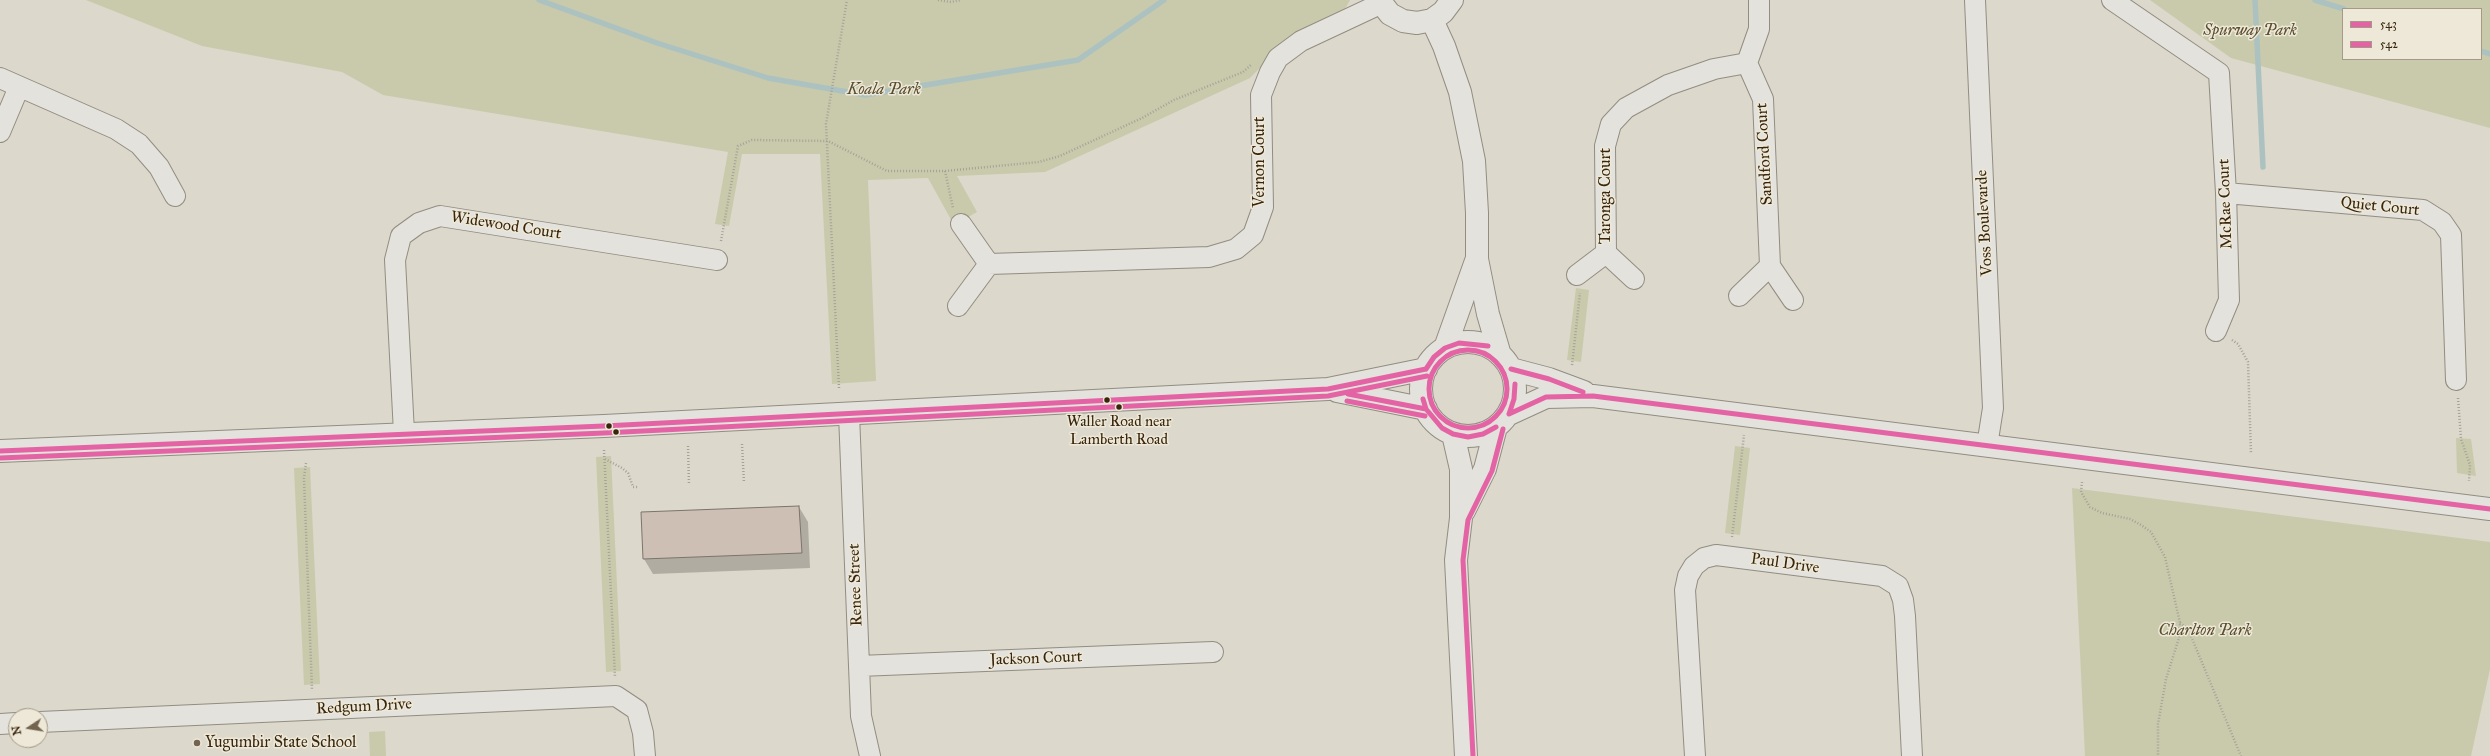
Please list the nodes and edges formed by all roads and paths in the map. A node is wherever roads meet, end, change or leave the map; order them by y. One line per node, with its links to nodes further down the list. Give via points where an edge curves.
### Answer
1 (847, 0): 15 (path, via 826,124)
2 (938, 0): 3 (path)
3 (961, 0)
4 (1452, 0): 9 (street, via 1443,12)
5 (1759, 0): 10 (street, via 1760,29)
6 (1975, 0): 47 (street, Voss Boulevarde, via 1993,408)
7 (2112, 0): 17 (street, McRae Court, via 2219,74)
8 (1380, 2): 9 (street, via 1390,14 1403,21 1417,23); 23 (street, Vernon Court, via 1301,41 1278,58 1261,95 1263,207 1253,235 1236,249 1209,257)
9 (1432, 20): 21 (street, via 1460,92 1474,162 1478,212)
10 (1747, 63): 20 (street, Taronga Court, via 1714,69 1668,85 1626,108 1611,124 1605,146); 24 (street, Sandford Court, via 1763,99)
11 (1253, 64): 16 (path, via 1243,72 1174,100 1142,118 1060,156 1038,162)
12 (0, 78): 13 (street)
13 (19, 87): 14 (street); 18 (street, via 116,129 139,144 159,167)
14 (0, 132)
15 (828, 141): 16 (path, via 887,171); 22 (path, via 752,140 738,146); 36 (path)
16 (945, 171): 19 (path, via 952,206)
17 (2226, 193): 30 (street, McRae Court, via 2229,300); 35 (street, Quiet Court, via 2423,210 2442,222 2451,235)
18 (175, 196)
19 (961, 224): 23 (street)
20 (1606, 253): 25 (street, Taronga Court); 26 (street, Taronga Court)
21 (1477, 259): 31 (street); 32 (street, via 1488,314)
22 (718, 260): 43 (street, Widewood Court, via 440,216 419,223 401,236 394,260)
23 (989, 264): 29 (street)
24 (1770, 266): 27 (street); 28 (street)
25 (1577, 275): 34 (path, via 1580,295)
26 (1634, 279)
27 (1739, 296)
28 (1793, 300)
29 (958, 306)
30 (2216, 331): 50 (path, via 2238,344 2248,362)
31 (1445, 348): 32 (street, via 1459,343 1474,342 1488,346); 33 (street, via 1434,357)
32 (1505, 362): 38 (street); 42 (street, via 1515,384 1514,399)
33 (1426, 369): 37 (street); 39 (street, via 1422,389)
34 (1571, 370)
35 (2456, 380): 53 (path, via 2462,439 2470,465)
36 (839, 388)
37 (1328, 390): 39 (street); 40 (street)
38 (1594, 396): 41 (street); 42 (street, via 1546,397)
39 (1426, 409): 44 (street, via 1442,428)
40 (849, 414): 43 (street); 63 (street, Renee Street)
41 (1747, 415): 47 (street); 60 (path)
42 (1503, 420): 44 (street, via 1483,434 1468,437); 59 (street, via 1485,469)
43 (404, 433): 49 (street)
44 (1453, 434): 59 (street, via 1462,469)
45 (742, 444): 55 (path)
46 (688, 446): 56 (path)
47 (1987, 446): 58 (street)
48 (604, 450): 51 (path)
49 (0, 451)
50 (2251, 454)
51 (605, 459): 57 (path, via 622,468 628,473 633,487); 64 (path)
52 (306, 463): 65 (path, via 304,478)
53 (2468, 481)
54 (2082, 482): 61 (path, via 2081,492 2090,507 2102,513 2130,519 2155,538 2165,557)
55 (744, 483)
56 (689, 485)
57 (639, 487)
58 (2490, 509)
59 (1461, 518): 69 (street, via 1456,560)
60 (1730, 556): 70 (street, Paul Drive, via 1716,555 1704,558 1694,566 1688,576 1685,590); 71 (street, Paul Drive, via 1882,576 1898,586 1905,616)
61 (2180, 623): 72 (path, via 2179,638 2166,679 2158,724); 73 (path, via 2188,629)
62 (1213, 652): 63 (street, Jackson Court)
63 (859, 666): 68 (street, Renee Street, via 861,716)
64 (616, 696): 65 (street, Redgum Drive); 67 (street, via 636,710 644,733)
65 (312, 710): 66 (street, Redgum Drive)
66 (48, 722)
67 (645, 756)
68 (870, 756)
69 (1466, 756)
70 (1695, 756)
71 (1912, 756)
72 (2158, 756)
73 (2241, 756)

